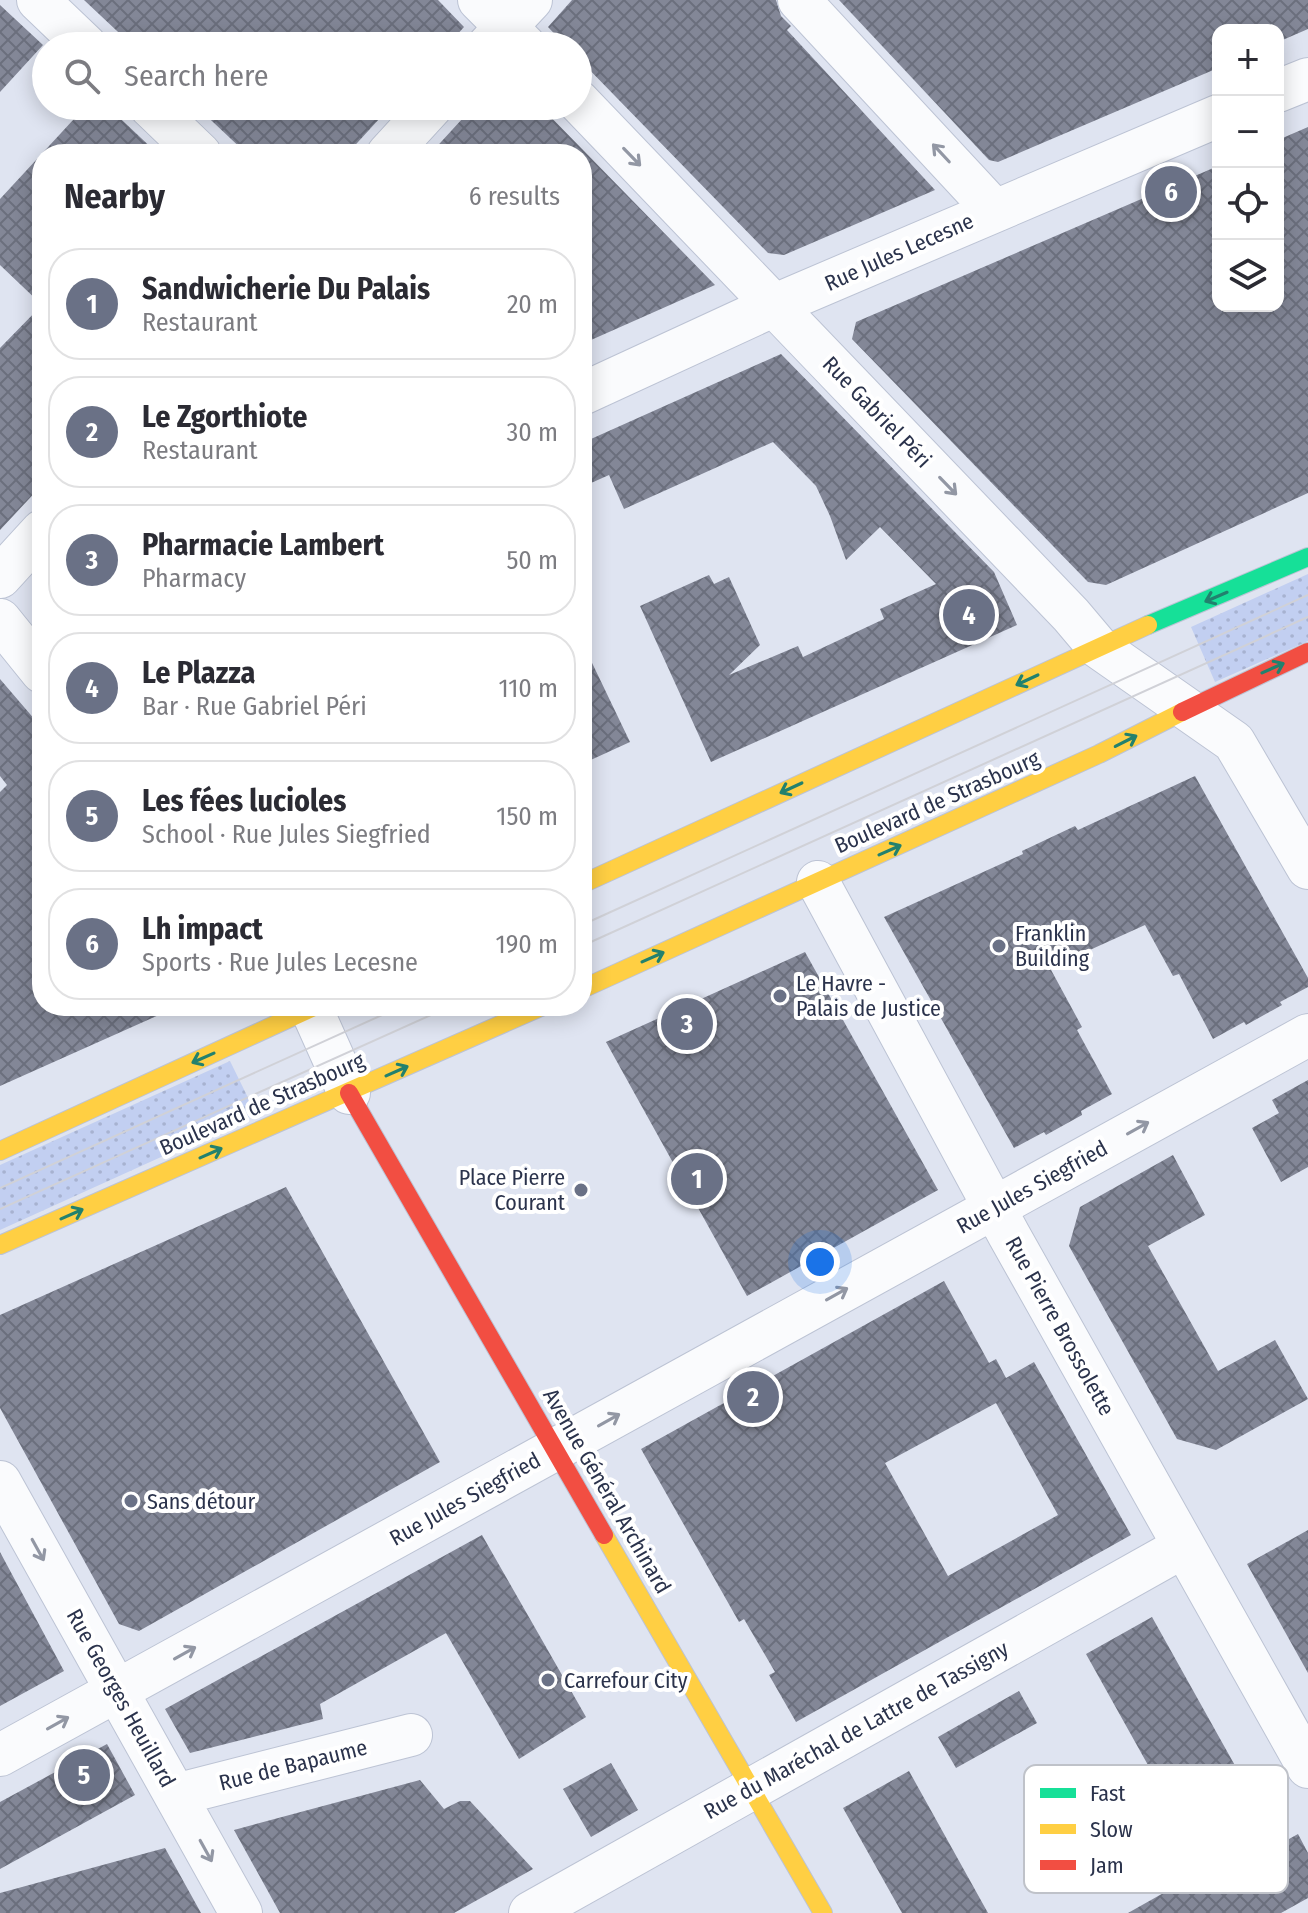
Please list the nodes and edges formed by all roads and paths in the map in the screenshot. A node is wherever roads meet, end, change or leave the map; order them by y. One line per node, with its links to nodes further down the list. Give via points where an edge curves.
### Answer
1 (38, 0): 3 (street)
2 (799, 0): 12 (street, one-way to 2)
3 (71, 32)
4 (1308, 79): 5 (street)
5 (1284, 89)
6 (592, 115): 13 (street, Rue Gabriel Péri, one-way to 13)
7 (1212, 119): 12 (street, Rue Jules Lecesne)
8 (165, 120): 10 (street)
9 (419, 120): 11 (street)
10 (190, 144)
11 (397, 144)
12 (994, 210): 13 (street, Rue Jules Lecesne)
13 (775, 305): 14 (street, Rue Jules Lecesne); 18 (street, Rue Gabriel Péri, one-way to 18)
14 (592, 389)
15 (32, 542): 17 (street)
16 (1308, 557): 18 (street, one-way to 18)
17 (0, 577)
18 (1098, 647): 20 (street, Rue Gabriel Péri); 22 (street, one-way to 22)
19 (1308, 652): 20 (street, Boulevard de Strasbourg, one-way to 19)
20 (1188, 710): 21 (street, Rue Gabriel Péri, via 1234,742); 23 (street, Boulevard de Strasbourg, one-way to 20)
21 (1308, 868)
22 (592, 879)
23 (818, 882): 24 (street, Boulevard de Strasbourg, one-way to 23); 31 (street, Rue Pierre Brossolette)
24 (592, 984)
25 (293, 1016): 30 (street, one-way to 30)
26 (317, 1016): 29 (street)
27 (521, 1016): 29 (street, Boulevard de Strasbourg, one-way to 27)
28 (1308, 1035): 31 (street, Rue Jules Siegfried, one-way to 28)
29 (349, 1093): 32 (street, Boulevard de Strasbourg, one-way to 29); 33 (street, Avenue Général Archinard)
30 (0, 1151)
31 (994, 1208): 33 (street, Rue Jules Siegfried, one-way to 31); 35 (street, Rue Pierre Brossolette)
32 (0, 1245)
33 (555, 1449): 36 (street, Rue Jules Siegfried, one-way to 33); 40 (street, Avenue Général Archinard)
34 (0, 1482): 36 (street, Rue Georges Heuillard, one-way to 36)
35 (1183, 1547): 39 (street, Rue Pierre Brossolette); 40 (street, Rue du Maréchal de Lattre de Tassigny)
36 (117, 1691): 38 (street, Rue Jules Siegfried, one-way to 36); 41 (street, Rue Georges Heuillard)
37 (411, 1735): 41 (street, Rue de Bapaume)
38 (0, 1755)
39 (1308, 1767)
40 (752, 1789): 43 (street, Rue du Maréchal de Lattre de Tassigny); 44 (street, Avenue Général Archinard)
41 (175, 1795): 42 (street, Rue Georges Heuillard, one-way to 42)
42 (241, 1913)
43 (530, 1913)
44 (823, 1913)

